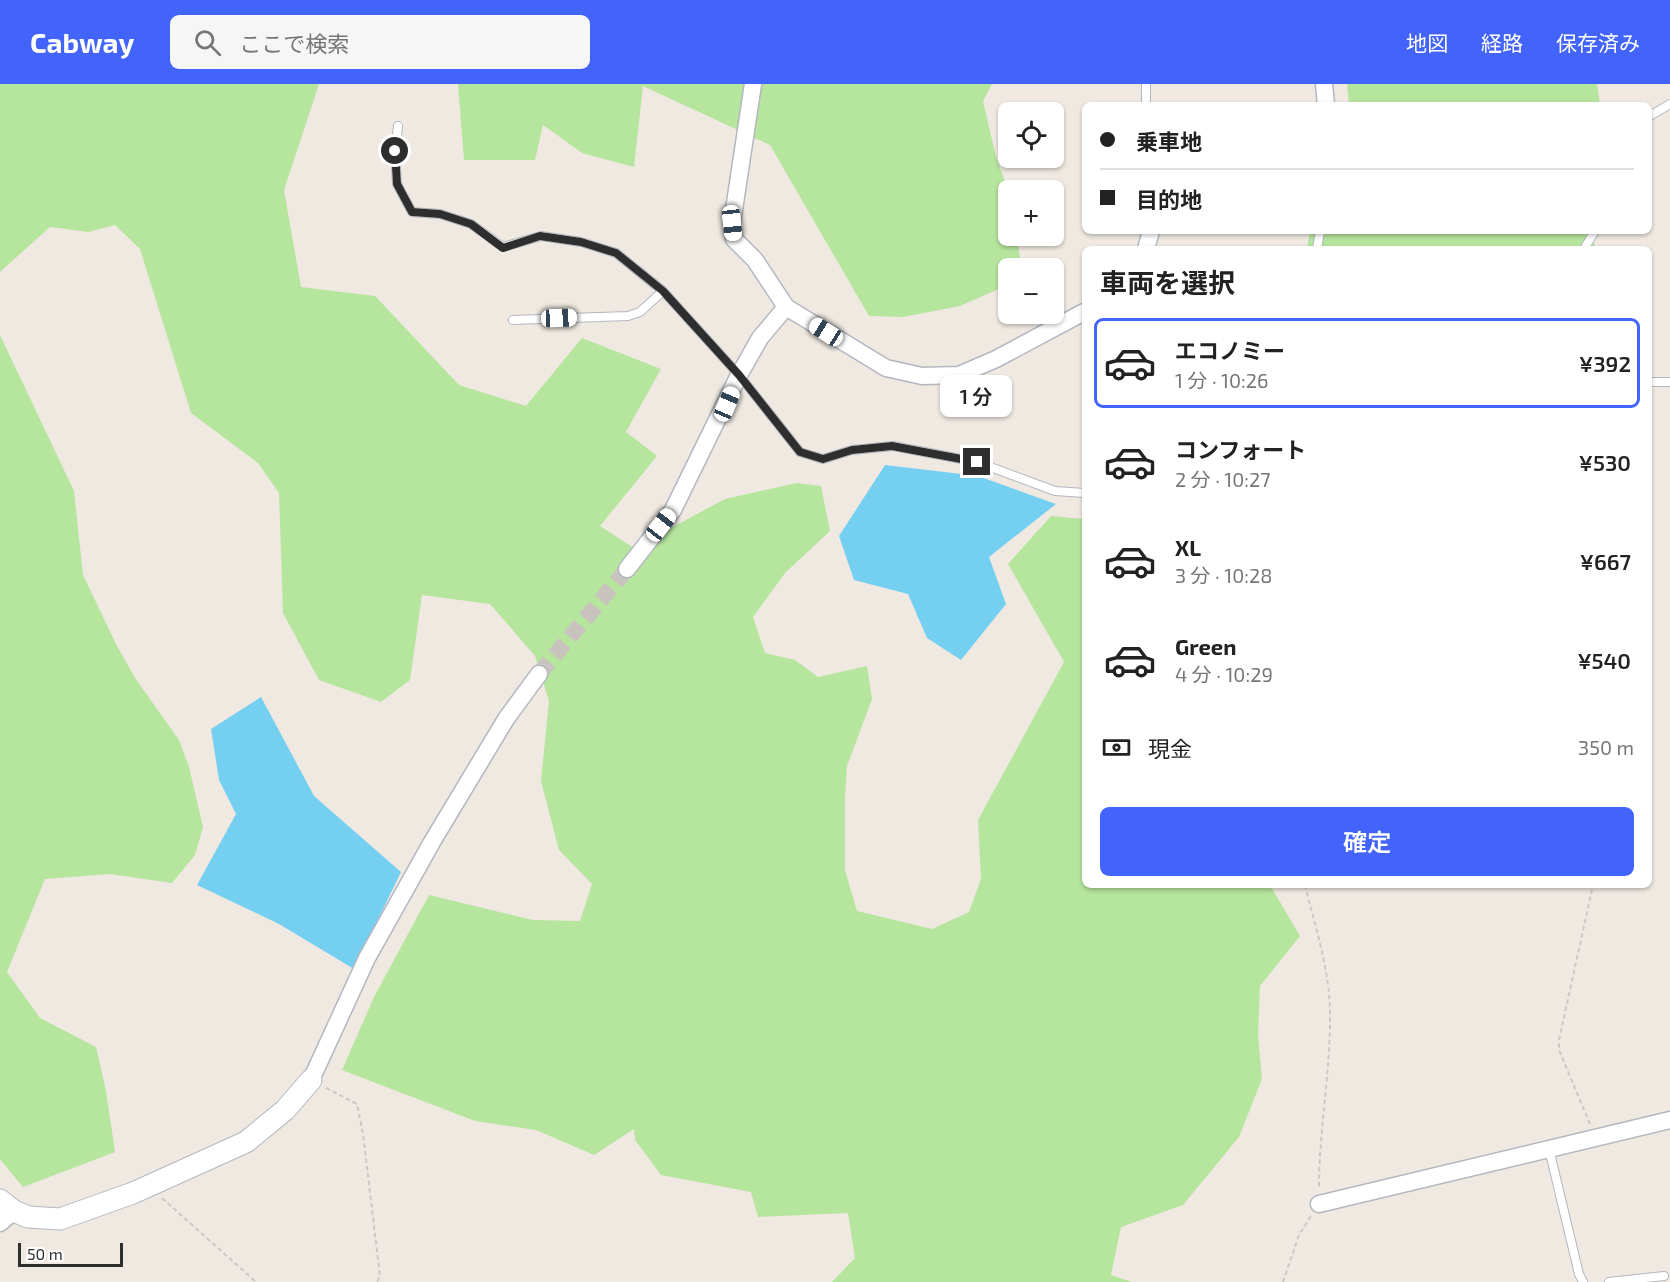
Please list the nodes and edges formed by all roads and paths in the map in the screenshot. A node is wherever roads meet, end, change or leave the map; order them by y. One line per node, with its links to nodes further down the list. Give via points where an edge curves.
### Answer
1 (753, 84): 10 (street, via 732,223 734,239 755,260)
2 (1146, 84): 4 (lane)
3 (1324, 84): 5 (street)
4 (1146, 102)
5 (1326, 102)
6 (1670, 104): 7 (lane)
7 (1652, 115)
8 (398, 126): 9 (lane, via 397,184 412,212 440,214 471,224 503,248 540,236 581,242 616,253)
9 (663, 291): 12 (lane, via 640,312 628,316); 13 (lane)
10 (786, 307): 11 (street, via 886,368 922,376 959,375); 13 (street, via 760,338)
11 (1082, 313)
12 (513, 320)
13 (739, 375): 16 (lane, via 800,452 823,459 852,450 892,446 977,462 1055,491); 17 (street, via 673,510)
14 (1652, 382): 15 (lane)
15 (1670, 382)
16 (1082, 493)
17 (627, 569)
18 (540, 674): 21 (street, via 506,719 432,842 367,958)
19 (1306, 888): 26 (path, via 1327,977 1330,1011)
20 (1592, 888): 23 (path, via 1559,1050)
21 (311, 1080): 25 (street, via 285,1110 246,1142); 30 (path, via 357,1104 381,1276)
22 (1670, 1120): 23 (street)
23 (1596, 1138): 24 (street)
24 (1549, 1149): 26 (street); 32 (lane)
25 (148, 1185): 27 (street, via 60,1219); 29 (path)
26 (1319, 1204): 31 (path, via 1299,1235)
27 (5, 1212)
28 (1664, 1276): 33 (lane)
29 (256, 1282)
30 (377, 1282)
31 (1284, 1282)
32 (1583, 1282)
33 (1609, 1282)

